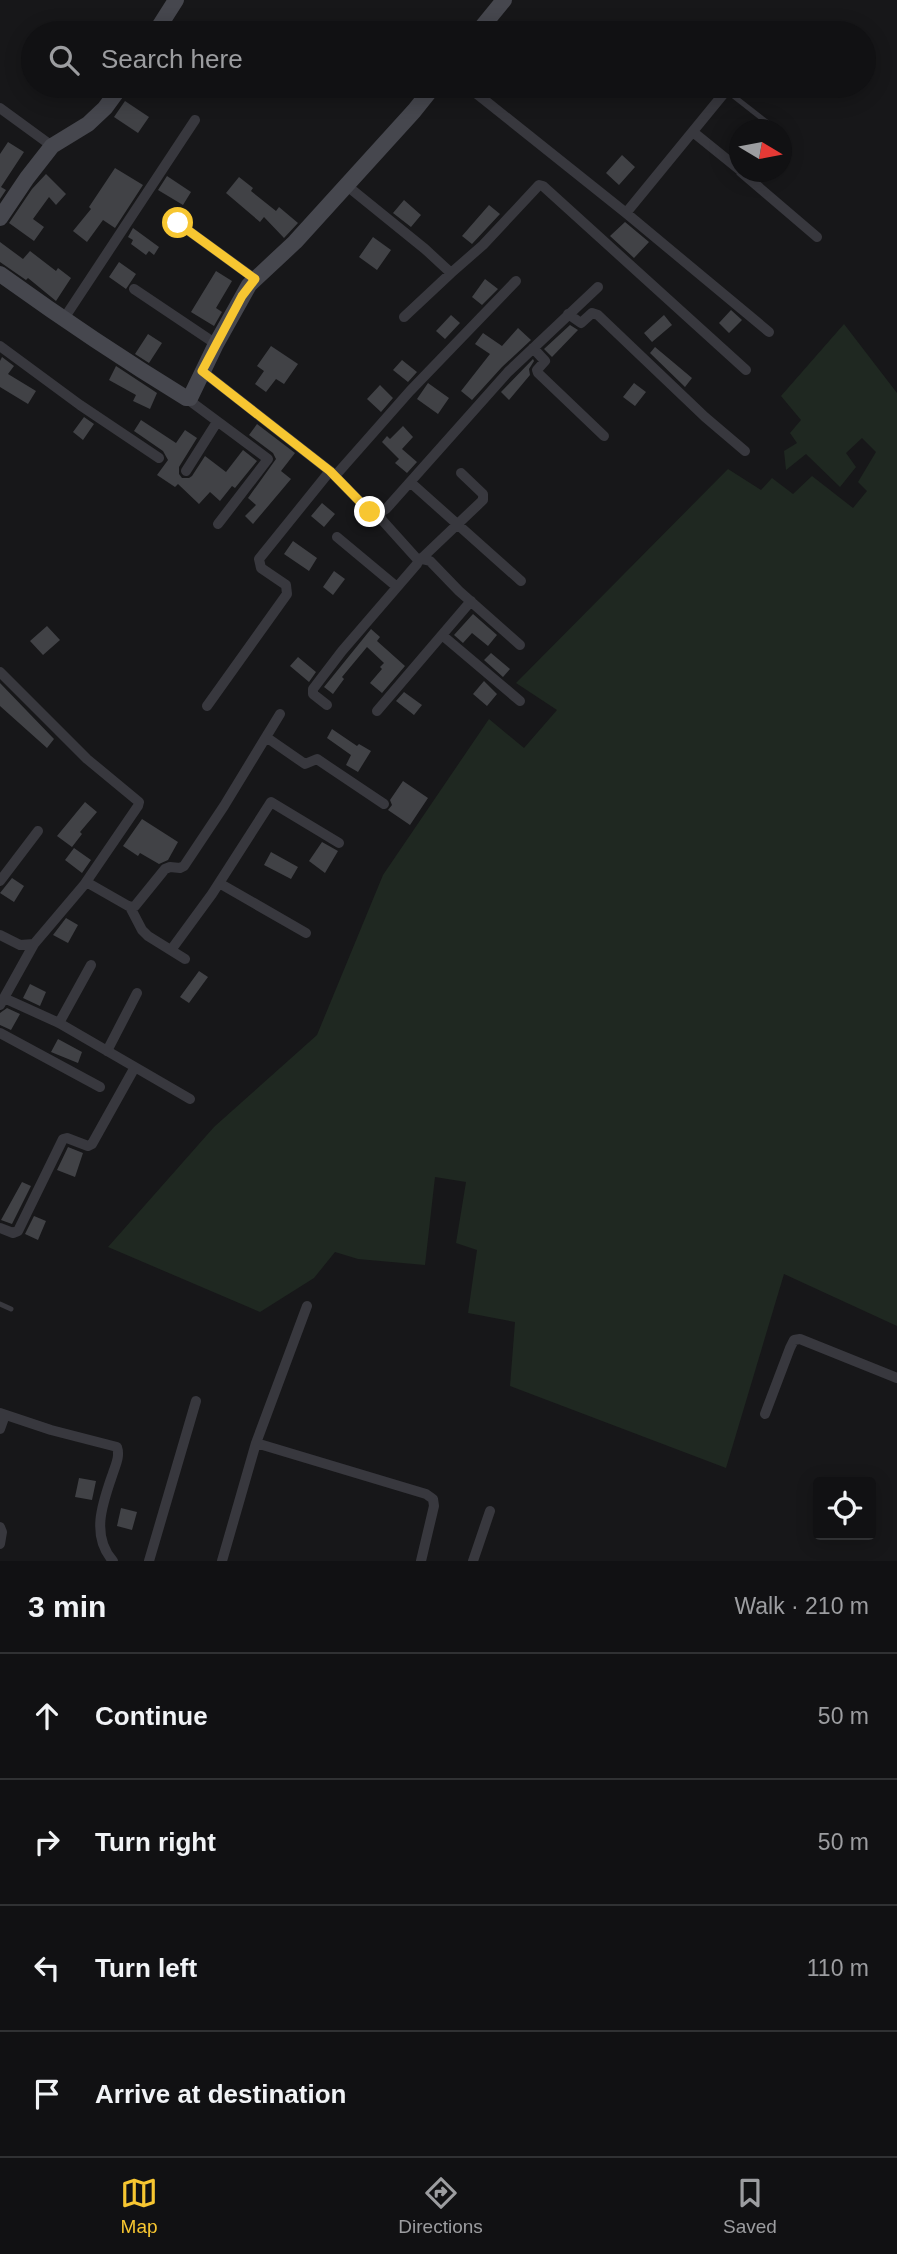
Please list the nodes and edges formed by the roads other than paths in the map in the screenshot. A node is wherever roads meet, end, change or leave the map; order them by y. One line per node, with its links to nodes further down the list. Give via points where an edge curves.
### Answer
1 (176, 0): 3 (street)
2 (504, 0): 4 (street)
3 (163, 21)
4 (487, 21)
5 (112, 98): 14 (street, via 88,124)
6 (423, 98): 17 (street)
7 (482, 98): 18 (street)
8 (721, 98): 13 (street)
9 (740, 98): 11 (lane)
10 (0, 108): 14 (street)
11 (764, 119)
12 (195, 120): 30 (street)
13 (693, 132): 15 (street); 18 (street)
14 (52, 146): 19 (street)
15 (729, 162)
16 (753, 182): 21 (street)
17 (346, 185): 22 (street); 24 (street)
18 (626, 213): 31 (street)
19 (1, 216)
20 (178, 223): 24 (street)
21 (817, 237)
22 (451, 273): 29 (street); 35 (street, via 539,185)
23 (0, 274): 30 (street)
24 (255, 279): 32 (street)
25 (516, 281): 44 (street)
26 (598, 287): 28 (street)
27 (134, 289): 32 (street)
28 (568, 314): 34 (street); 40 (street, via 581,323 589,314 598,315)
29 (404, 317)
30 (64, 320): 37 (street)
31 (769, 332)
32 (216, 344): 36 (street)
33 (0, 346): 41 (street)
34 (533, 348): 39 (street, via 545,361 538,373); 45 (street)
35 (746, 370)
36 (202, 371): 37 (street, via 192,396); 44 (street)
37 (186, 398): 38 (street)
38 (218, 422): 42 (street); 47 (street, via 268,459)
39 (604, 436)
40 (745, 451)
41 (159, 458)
42 (186, 471)
43 (461, 473): 48 (street, via 484,497)
44 (333, 474): 46 (street, via 370,512); 59 (street, via 259,559 261,568 286,585 287,594)
45 (410, 482): 46 (street); 48 (street)
46 (379, 513): 50 (street)
47 (218, 524)
48 (457, 525): 50 (street); 51 (street)
49 (337, 537): 52 (street)
50 (420, 558): 52 (street); 53 (street, via 430,561)
51 (520, 581)
52 (397, 587): 58 (street, via 313,689)
53 (471, 601): 54 (street); 55 (street)
54 (442, 635): 57 (street); 60 (street)
55 (520, 645)
56 (0, 672): 68 (street, via 87,759 139,802)
57 (520, 701)
58 (327, 705)
59 (207, 706)
60 (377, 711)
61 (280, 714): 62 (street)
62 (266, 737): 63 (street, via 305,764 317,760); 69 (street, via 184,866 165,869)
63 (384, 804)
64 (37, 831): 66 (street)
65 (339, 843): 67 (street, via 271,802)
66 (0, 881)
67 (219, 883): 70 (street); 73 (street)
68 (84, 885): 69 (street, via 93,884); 72 (street)
69 (130, 907): 73 (street, via 142,929)
70 (306, 933)
71 (0, 935): 72 (street, via 20,944)
72 (34, 944): 77 (street)
73 (171, 950): 74 (street)
74 (185, 960)
75 (90, 965): 78 (street)
76 (137, 993): 80 (street)
77 (2, 1001): 78 (street)
78 (59, 1023): 80 (street)
79 (0, 1033): 82 (street)
80 (107, 1051): 81 (street)
81 (135, 1067): 83 (street); 84 (street, via 90,1146 63,1139 18,1231)
82 (100, 1087)
83 (190, 1099)
84 (0, 1228)
85 (0, 1304): 87 (lane)
86 (307, 1306): 93 (street)
87 (11, 1309)
88 (897, 1378): 91 (street, via 794,1340)
89 (196, 1401): 98 (street)
90 (2, 1414): 92 (street); 97 (street, via 117,1447 100,1521 102,1547)
91 (765, 1415)
92 (0, 1429)
93 (256, 1444): 99 (street); 100 (street, via 426,1494 435,1506)
94 (490, 1511): 101 (street)
95 (0, 1527): 96 (street)
96 (0, 1544)
97 (113, 1561)
98 (149, 1561)
99 (222, 1561)
100 (421, 1561)
101 (473, 1561)

